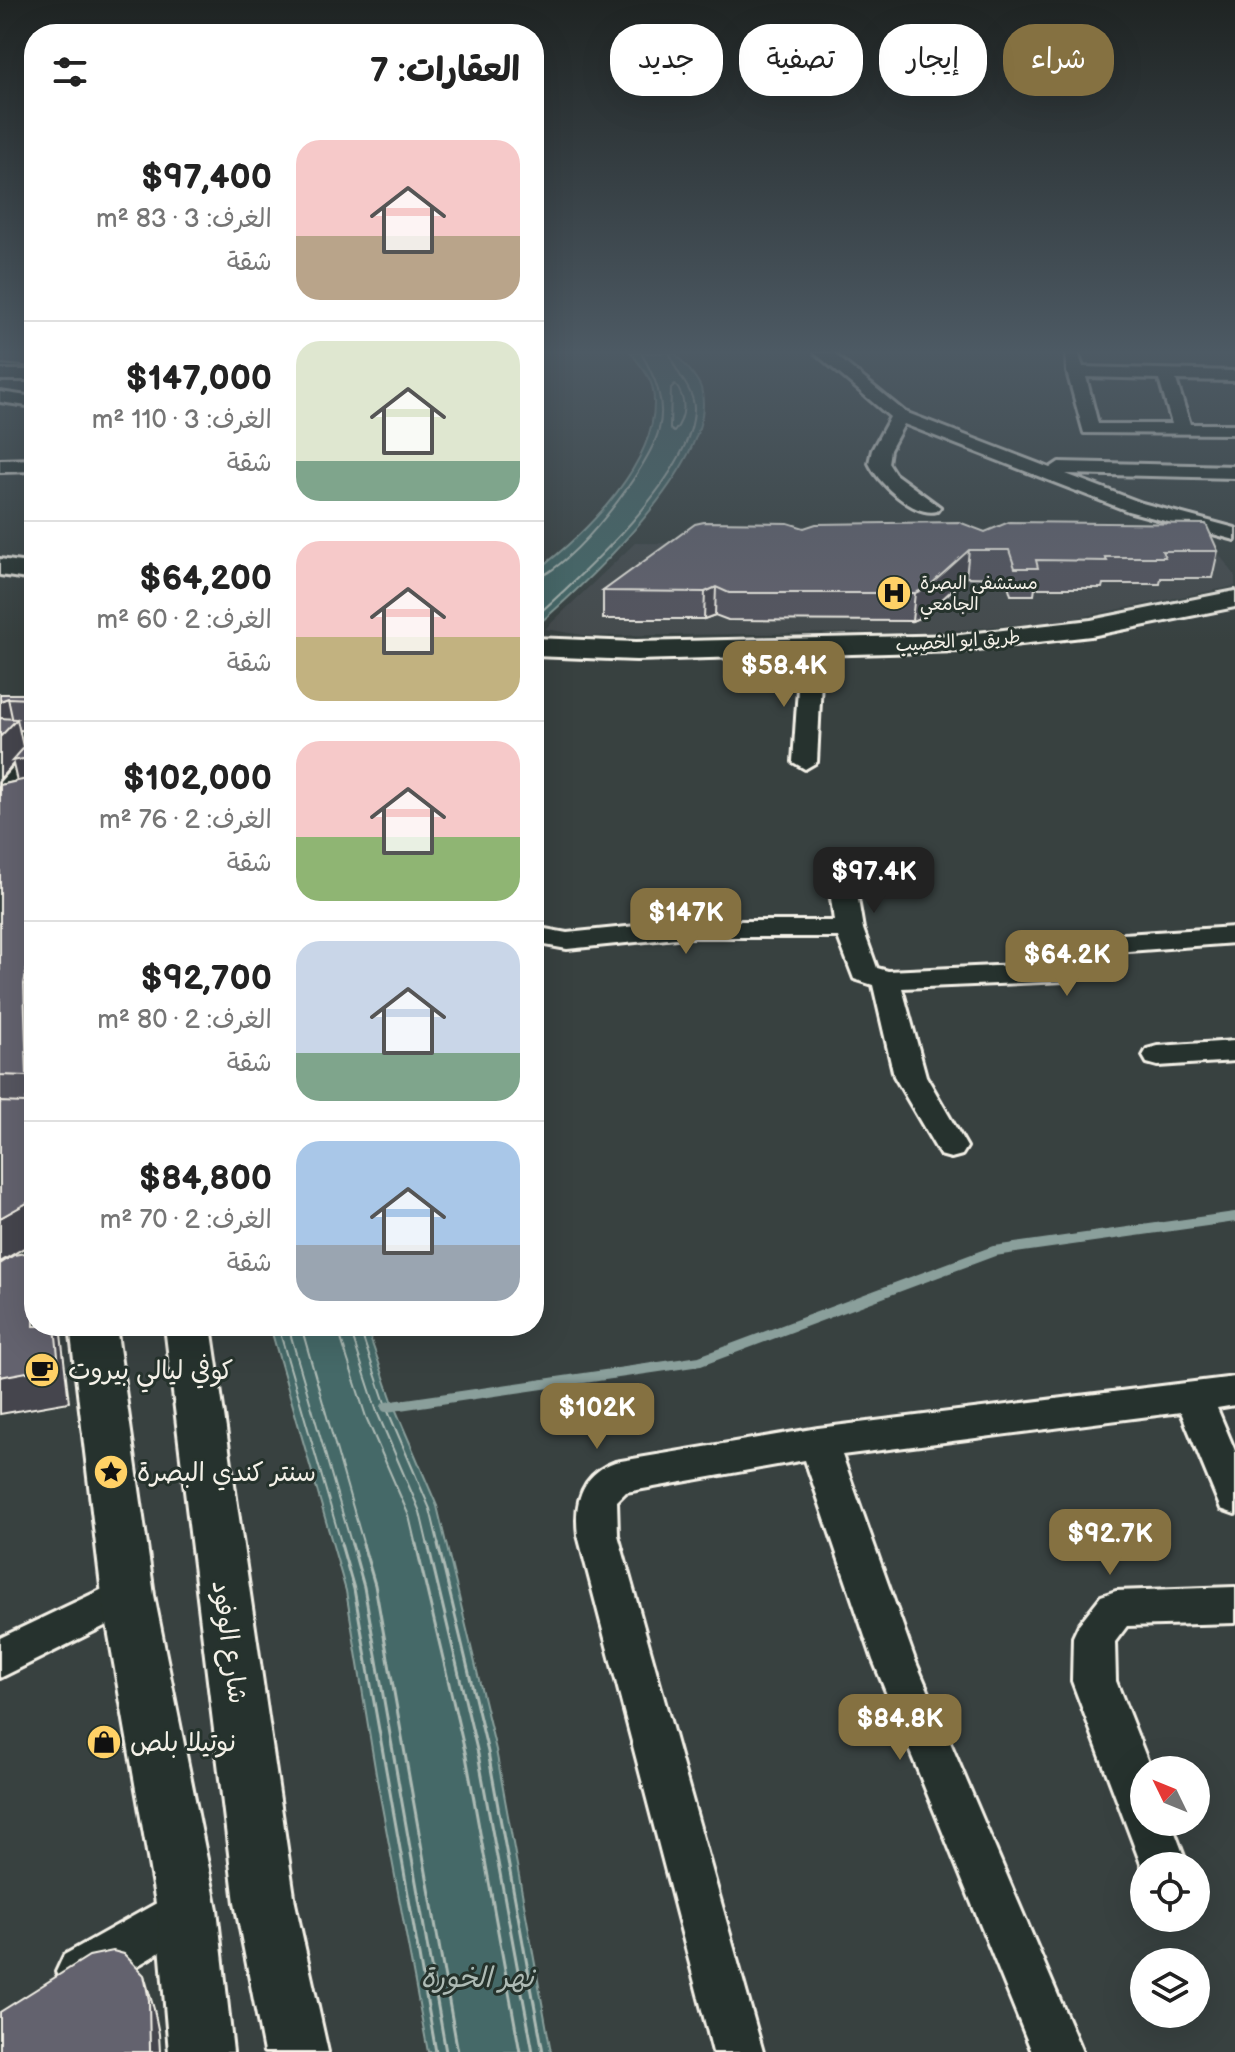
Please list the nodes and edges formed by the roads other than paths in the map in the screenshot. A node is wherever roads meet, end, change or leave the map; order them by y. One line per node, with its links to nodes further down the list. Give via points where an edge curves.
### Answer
1 (882, 449): 7 (street, via 878,464 885,474)
2 (986, 449): 5 (street)
3 (24, 465): 4 (street)
4 (0, 466)
5 (1037, 468): 6 (street); 9 (street, via 1145,510)
6 (1235, 472)
7 (930, 507)
8 (1147, 532): 9 (street)
9 (1230, 534)
10 (1235, 599): 12 (main road, طريق ابو الخصيب)
11 (1235, 613): 12 (main road, طريق ابو الخصيب)
12 (1159, 622): 13 (main road, طريق ابو الخصيب, via 914,645 636,651); 15 (main road, طريق ابو الخصيب, via 1013,648)
13 (544, 647)
14 (544, 658): 15 (main road, طريق ابو الخصيب)
15 (811, 659): 16 (street)
16 (805, 762)
17 (24, 770): 18 (street)
18 (0, 797)
19 (841, 875): 20 (street)
20 (849, 929): 22 (street, via 686,929 567,941); 24 (street, via 864,973)
21 (1225, 936): 23 (street); 24 (street, via 1108,944 1065,972)
22 (544, 937)
23 (1235, 958)
24 (886, 980): 27 (street, via 910,1076)
25 (1235, 1051): 26 (street)
26 (1158, 1056)
27 (951, 1147)
28 (94, 1336): 34 (main road)
29 (189, 1336): 41 (main road, شارع الوفود, via 265,1903)
30 (1235, 1391): 31 (street)
31 (1193, 1396): 32 (street); 33 (street)
32 (818, 1443): 42 (street, via 615,1478 599,1491 594,1509); 43 (street, via 894,1660)
33 (1235, 1498)
34 (128, 1595): 36 (street); 38 (main road)
35 (1235, 1605): 37 (street, via 1116,1609 1094,1637 1094,1681)
36 (0, 1659)
37 (1130, 1775)
38 (187, 1909): 39 (street); 40 (main road)
39 (40, 1997)
40 (201, 2052)
41 (296, 2052)
42 (738, 2052)
43 (1057, 2052)

